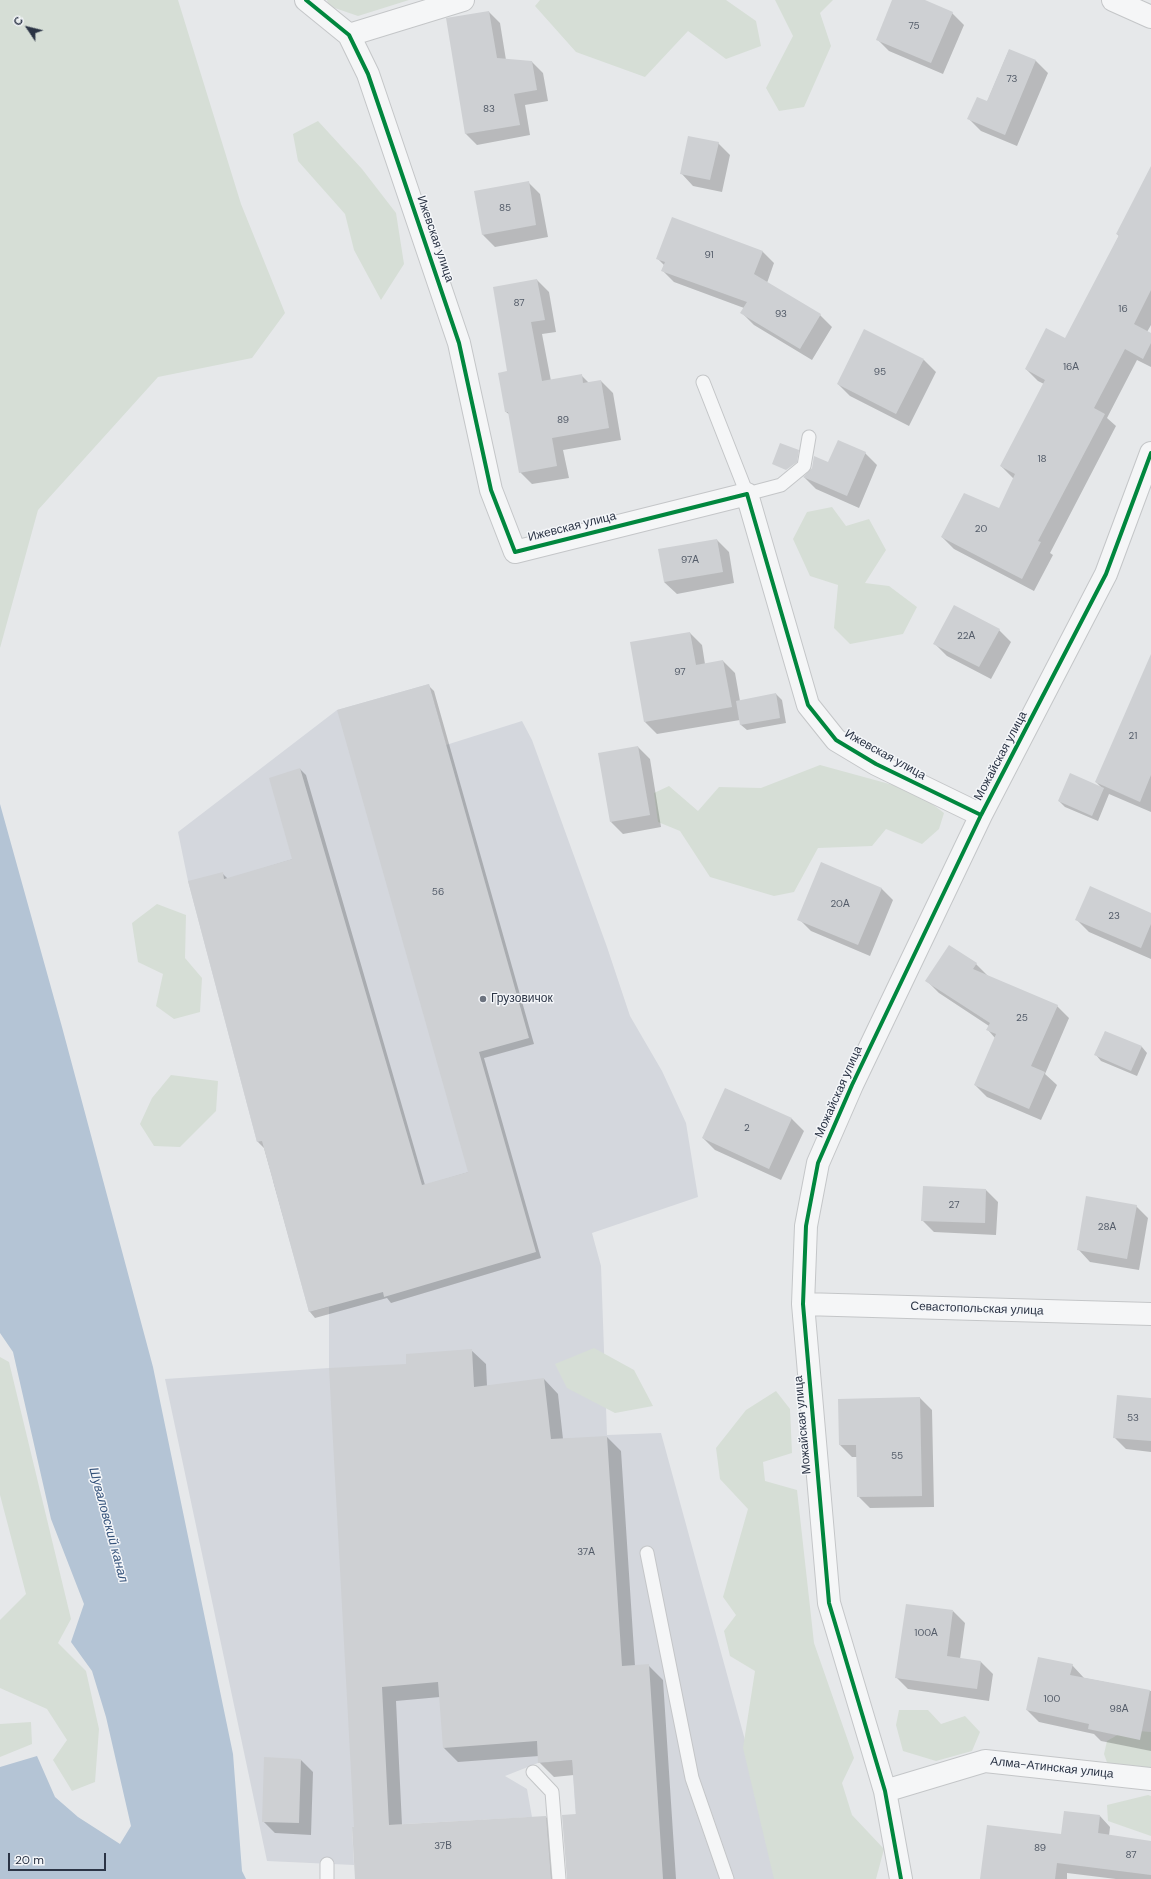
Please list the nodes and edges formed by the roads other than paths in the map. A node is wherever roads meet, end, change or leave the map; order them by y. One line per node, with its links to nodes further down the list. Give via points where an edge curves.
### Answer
1 (306, 0): 5 (street)
2 (463, 0): 5 (street)
3 (1112, 0): 4 (street)
4 (1151, 17)
5 (349, 35): 9 (street, Ижевская улица, via 368,74 459,343 491,490 515,552)
6 (703, 382): 9 (lane)
7 (809, 437): 9 (lane, via 804,466 781,485)
8 (1151, 453): 10 (street, Можайская улица, via 1106,574)
9 (747, 494): 10 (street, Ижевская улица, via 808,705 836,740 876,764)
10 (981, 815): 11 (street, Можайская улица, via 852,1085 818,1163 806,1226)
11 (803, 1304): 12 (street, Севастопольская улица); 16 (street, Можайская улица, via 828,1603)
12 (1151, 1314)
13 (647, 1553): 20 (lane, via 692,1778)
14 (533, 1772): 19 (lane, via 552,1792)
15 (1151, 1779): 16 (street, Алма-Атинская улица, via 985,1761)
16 (885, 1791): 21 (street, Можайская улица)
17 (327, 1864): 18 (lane)
18 (328, 1879)
19 (560, 1879)
20 (727, 1879)
21 (901, 1879)

